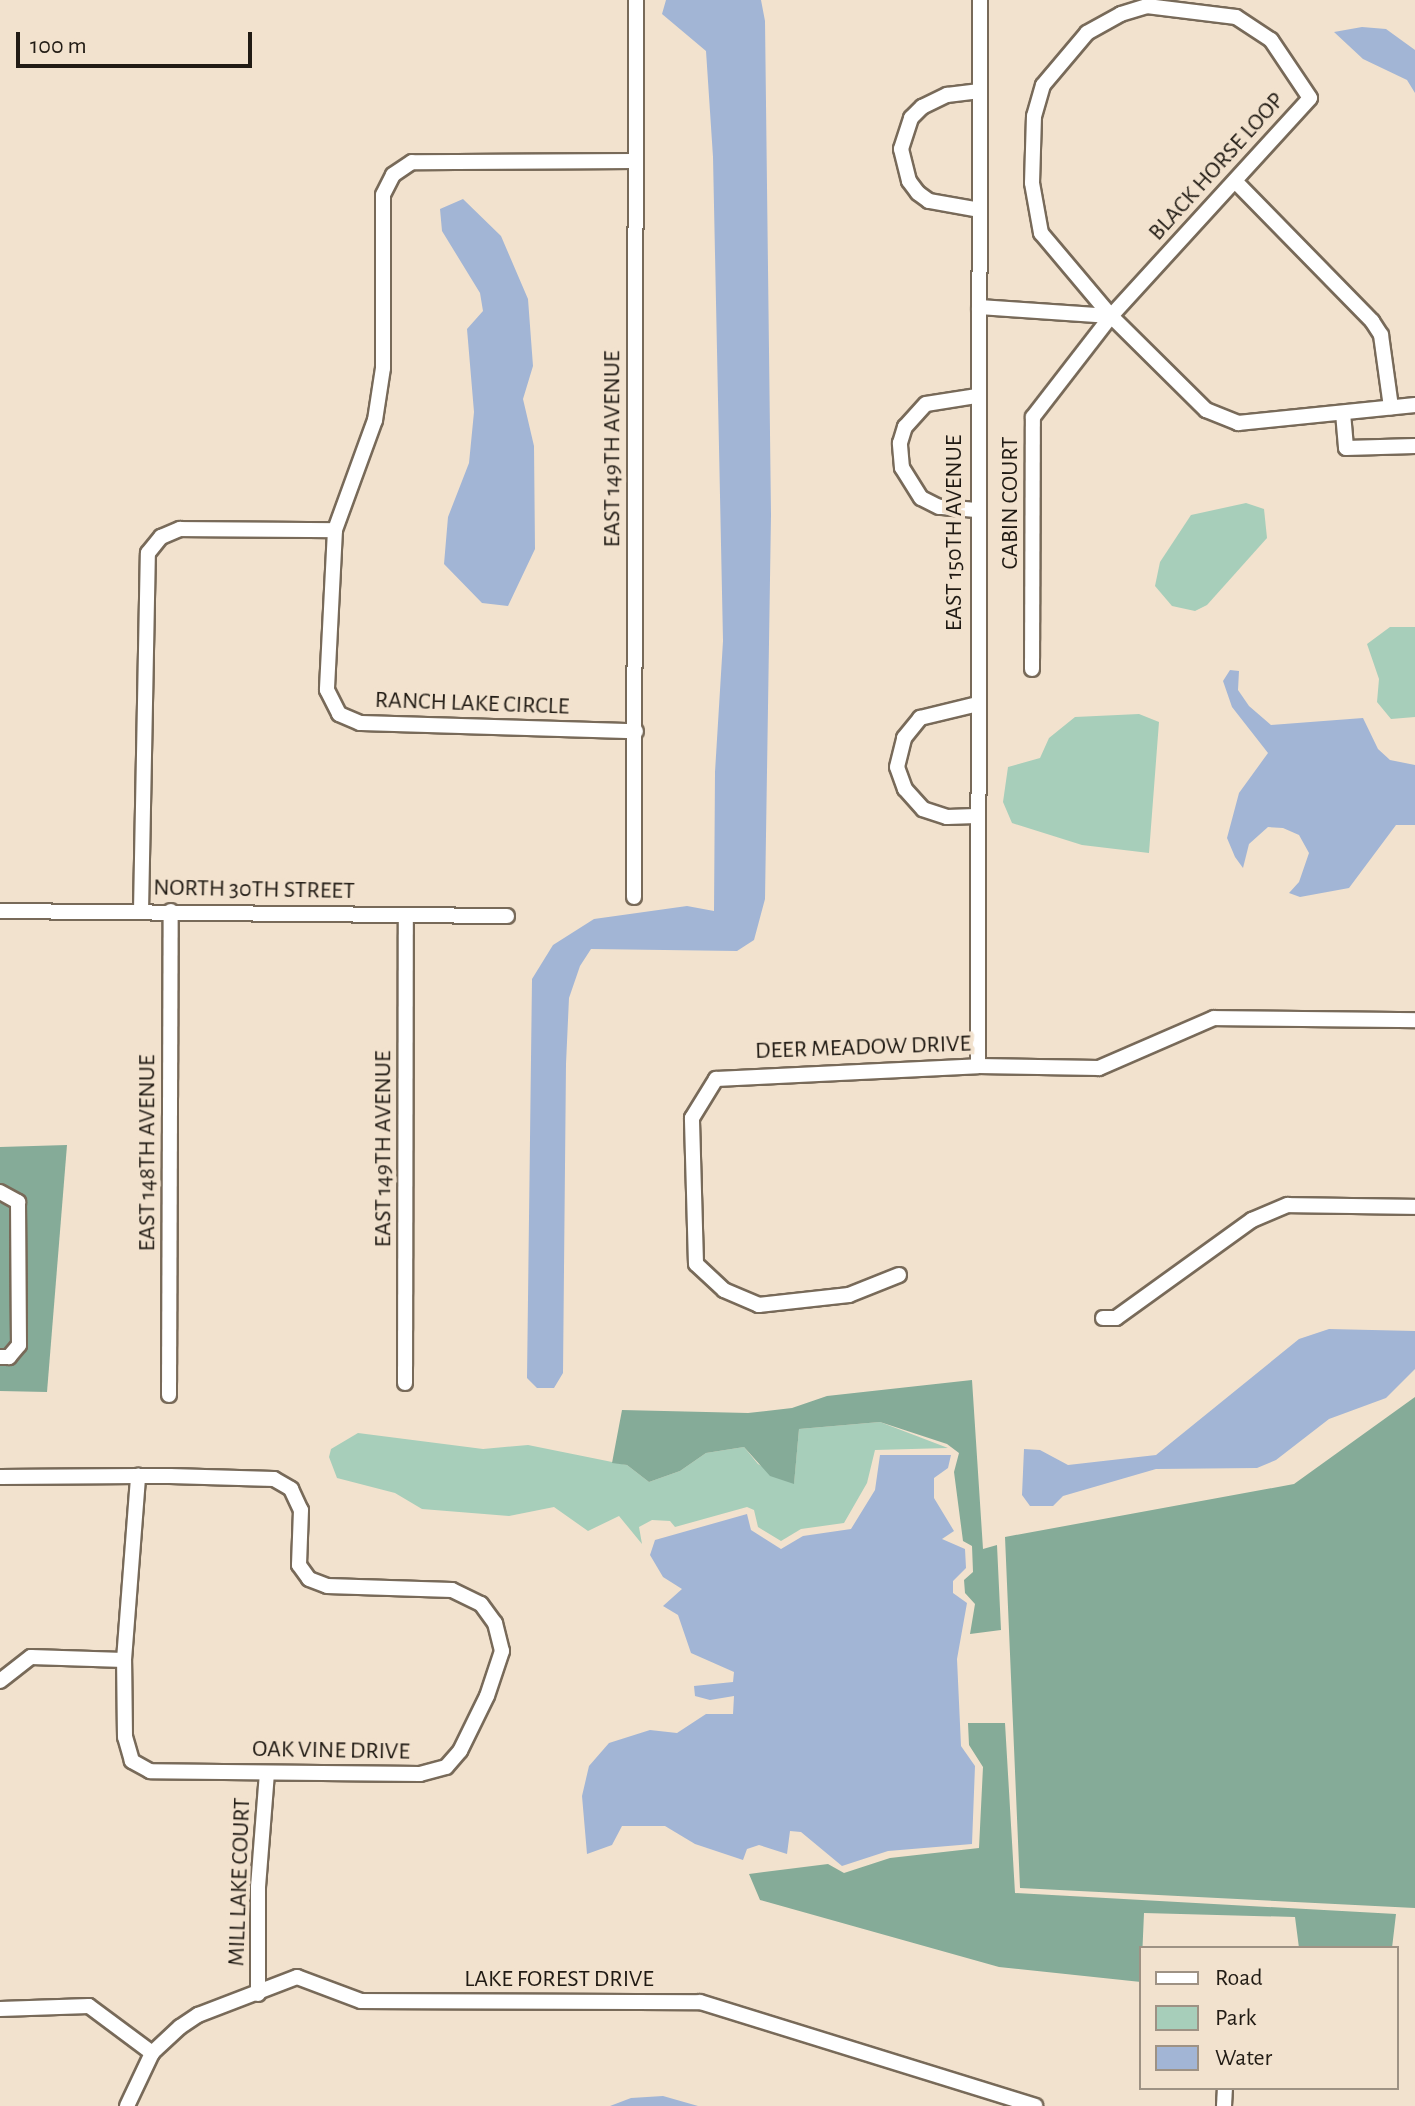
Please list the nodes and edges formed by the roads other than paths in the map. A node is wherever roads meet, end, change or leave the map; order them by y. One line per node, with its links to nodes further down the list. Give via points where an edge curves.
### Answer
1 (636, 0): 4 (street, EAST 149TH AVENUE)
2 (980, 0): 3 (street, EAST 150TH AVENUE)
3 (980, 91): 6 (street, EAST 150TH AVENUE); 6 (street, via 947,95 922,107 911,118 901,149 909,181 918,193 929,201)
4 (634, 161): 15 (street, RANCH LAKE CIRCLE, via 412,162 393,175 383,195 383,368 375,420); 18 (street, EAST 149TH AVENUE)
5 (1235, 181): 8 (street, BLACK HORSE LOOP); 8 (street, BLACK HORSE LOOP, via 1310,98 1271,40 1236,17 1147,6 1087,33 1043,85 1034,116 1032,183 1041,233); 11 (street, via 1372,321 1381,335)
6 (980, 210): 7 (street, EAST 150TH AVENUE)
7 (979, 307): 8 (street); 9 (street, EAST 150TH AVENUE)
8 (1111, 316): 12 (street, via 1206,410 1238,423); 16 (street, CABIN COURT, via 1033,417)
9 (977, 396): 14 (street, EAST 150TH AVENUE); 14 (street, via 926,404 905,427 900,443 902,468 921,498 939,507)
10 (1415, 405): 11 (street)
11 (1391, 407): 12 (street)
12 (1343, 413): 13 (street, via 1346,448)
13 (1415, 446)
14 (976, 510): 17 (street, EAST 150TH AVENUE)
15 (335, 530): 18 (street, RANCH LAKE CIRCLE, via 327,690 339,714 360,723); 22 (street, via 180,529 161,537 148,553)
16 (1032, 669)
17 (978, 704): 19 (street, EAST 150TH AVENUE); 19 (street, via 920,718 904,738 897,767 905,789 923,809 947,817)
18 (636, 731): 20 (street, EAST 149TH AVENUE)
19 (976, 816): 27 (street, EAST 150TH AVENUE)
20 (634, 897)
21 (0, 911): 22 (street, NORTH 30TH STREET)
22 (141, 911): 23 (street, NORTH 30TH STREET)
23 (171, 911): 24 (street, NORTH 30TH STREET); 34 (street, EAST 148TH AVENUE)
24 (406, 915): 25 (street, NORTH 30TH STREET); 33 (street, EAST 149TH AVENUE)
25 (507, 916)
26 (1415, 1020): 27 (street, DEER MEADOW DRIVE, via 1214,1018 1099,1068)
27 (978, 1066): 30 (street, DEER MEADOW DRIVE, via 716,1079 692,1118 696,1264 724,1290 759,1305 849,1295)
28 (0, 1192): 32 (street, via 18,1202 19,1345 9,1357)
29 (1415, 1207): 31 (street, via 1288,1205 1252,1220 1116,1318)
30 (899, 1275)
31 (1103, 1318)
32 (0, 1357)
33 (405, 1383)
34 (169, 1395)
35 (138, 1476): 36 (street, OAK VINE DRIVE); 37 (street, OAK VINE DRIVE); 39 (street, OAK VINE DRIVE, via 274,1479 291,1489 301,1510 299,1565 309,1579 327,1586 452,1590 481,1604 495,1623 502,1651 487,1696 446,1767 420,1774)
36 (0, 1477)
37 (124, 1660): 38 (street, via 31,1657); 39 (street, OAK VINE DRIVE, via 125,1737 132,1761 150,1771)
38 (0, 1681)
39 (267, 1773): 40 (street, MILL LAKE COURT, via 258,1887)
40 (258, 1994): 42 (street, LAKE FOREST DRIVE, via 198,2015); 44 (street, LAKE FOREST DRIVE, via 297,1977 361,2001 700,2002)
41 (0, 2009): 42 (street, via 89,2006)
42 (152, 2053): 43 (street, LAKE FOREST DRIVE)
43 (127, 2106)
44 (1035, 2106)

